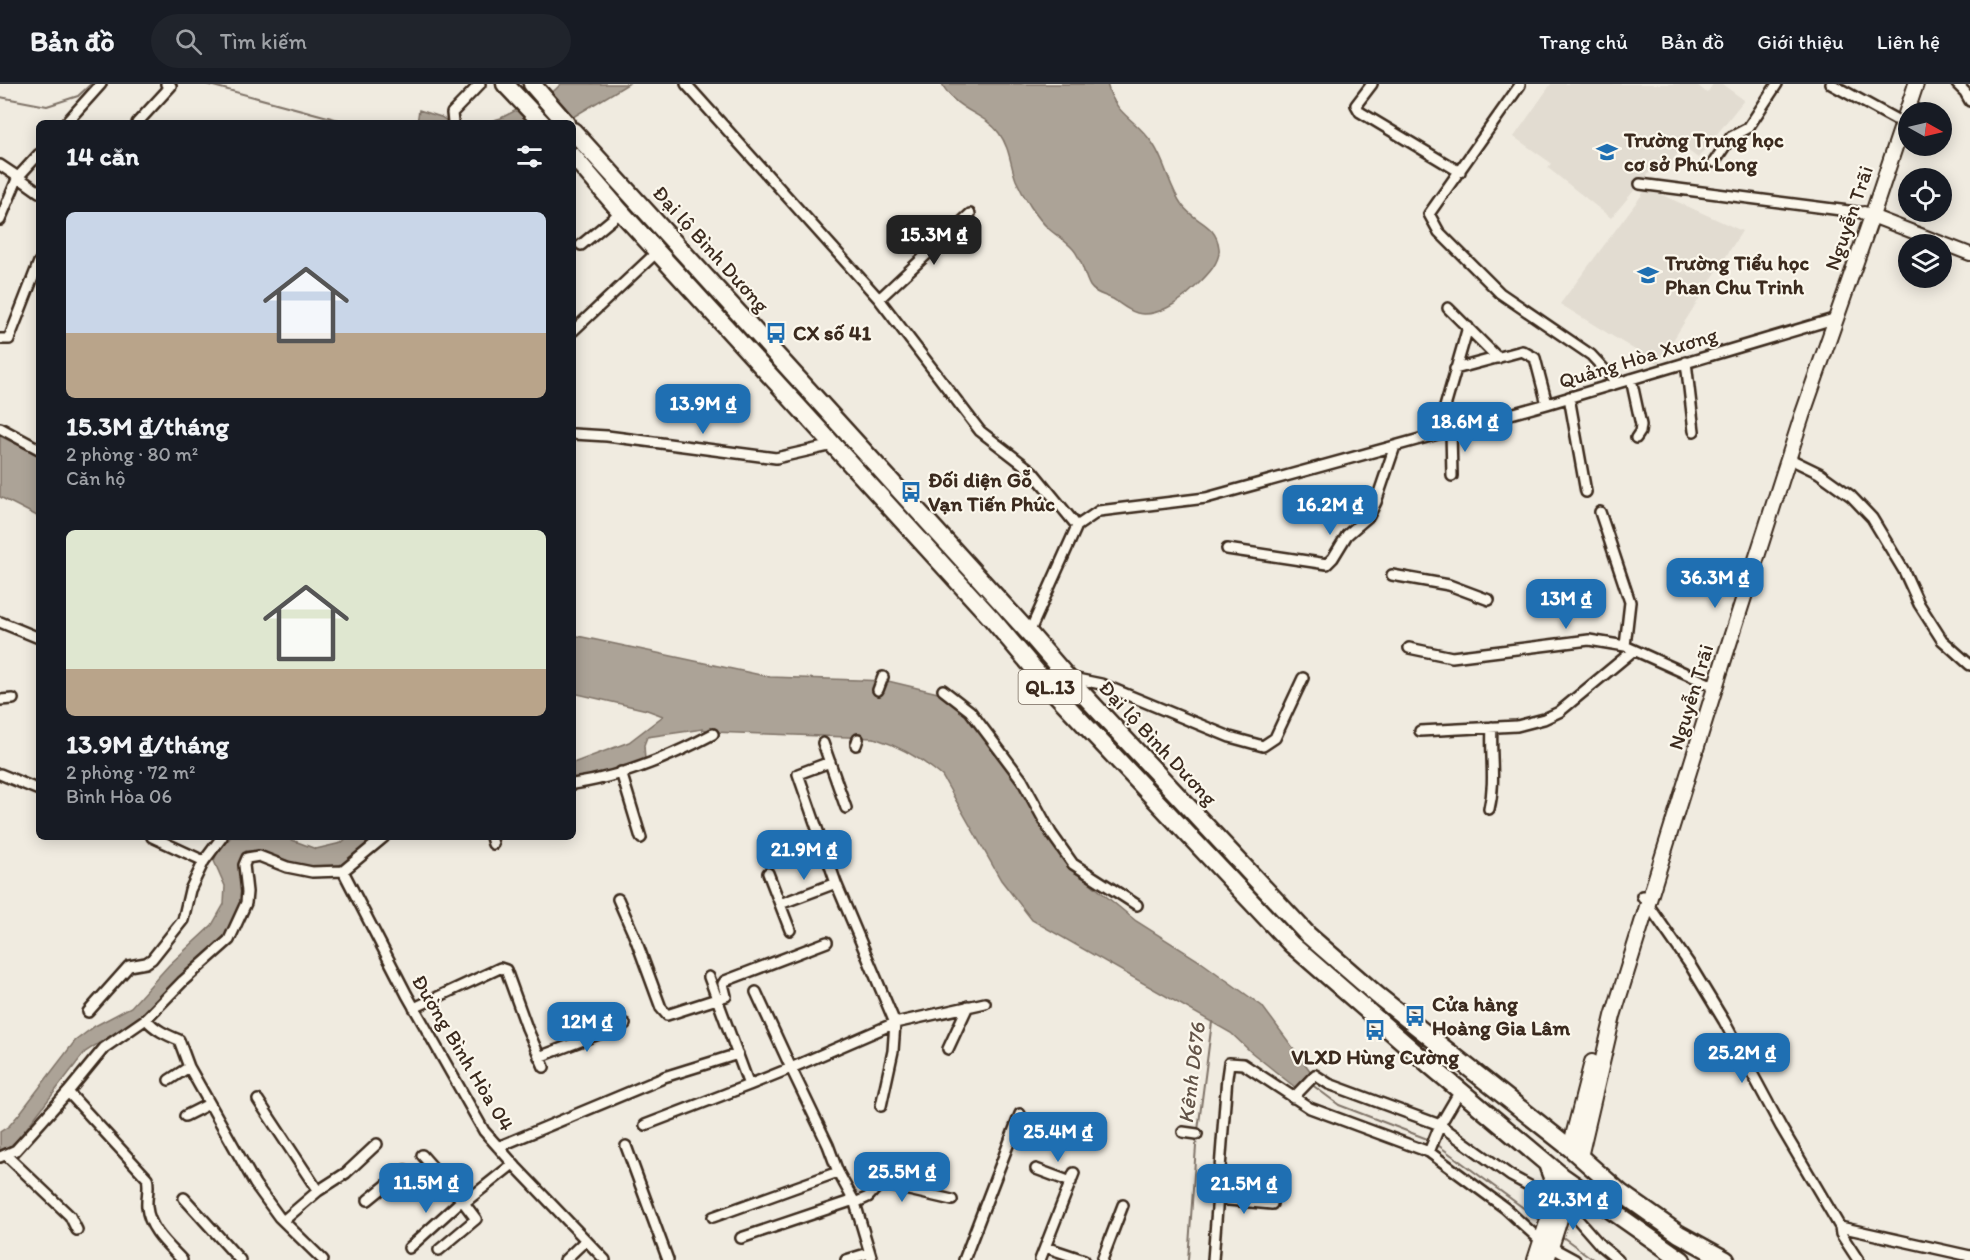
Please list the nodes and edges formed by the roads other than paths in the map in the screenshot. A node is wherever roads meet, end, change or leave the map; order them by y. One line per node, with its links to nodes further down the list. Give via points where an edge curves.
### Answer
1 (101, 84): 16 (street)
2 (166, 84): 17 (street, via 171,86)
3 (480, 84): 18 (street, via 452,113)
4 (505, 84): 19 (highway)
5 (532, 84): 20 (highway)
6 (686, 84): 38 (street)
7 (1372, 84): 25 (street, via 1356,105 1360,112)
8 (1777, 84): 23 (street, via 1750,125 1729,139)
9 (1831, 84): 15 (street)
10 (1907, 84): 15 (main road, Nguyễn Trãi)
11 (1916, 84): 31 (main road, Nguyễn Trãi)
12 (1520, 85): 25 (street)
13 (1962, 86): 14 (street)
14 (1970, 101)
15 (1895, 119): 31 (main road, Nguyễn Trãi)
16 (69, 120)
17 (140, 120)
18 (453, 120)
19 (539, 120)
20 (563, 120)
21 (579, 154): 29 (highway, Đại lộ Bình Dương / QL.13); 37 (highway, Đại lộ Bình Dương / QL.13)
22 (36, 157): 26 (street)
23 (1714, 162)
24 (0, 165): 26 (street)
25 (1460, 172): 49 (street, via 1429,214 1439,232 1500,293 1591,355)
26 (18, 177): 28 (street); 32 (street)
27 (1640, 184): 31 (street)
28 (36, 190)
29 (621, 212): 33 (street); 34 (highway, Đại lộ Bình Dương / QL.13)
30 (970, 214): 38 (street)
31 (1868, 215): 35 (street); 41 (main road, Nguyễn Trãi)
32 (0, 220)
33 (581, 245)
34 (657, 252): 39 (highway, Đại lộ Bình Dương / QL.13); 43 (street)
35 (1970, 254)
36 (36, 270): 44 (street, via 9,339)
37 (716, 287): 39 (highway); 52 (highway, Đại lộ Bình Dương / QL.13)
38 (879, 299): 67 (street, via 980,431 1032,471)
39 (702, 301): 53 (highway, Đại lộ Bình Dương / QL.13)
40 (1448, 308): 42 (street)
41 (1832, 319): 46 (street, Quảng Hòa Xương); 62 (main road, Nguyễn Trãi); 65 (main road, Nguyễn Trãi)
42 (1468, 327): 45 (street); 47 (street)
43 (576, 328)
44 (0, 339)
45 (1498, 358): 47 (street); 51 (street, via 1522,351 1535,358)
46 (1686, 362): 48 (street, Quảng Hòa Xương); 56 (street)
47 (1455, 369): 55 (street, via 1445,407)
48 (1631, 379): 49 (street, Quảng Hòa Xương); 58 (street, via 1641,425)
49 (1617, 383): 50 (street, Quảng Hòa Xương)
50 (1569, 397): 51 (street, Quảng Hòa Xương); 64 (street)
51 (1547, 404): 55 (street, Quảng Hòa Xương)
52 (830, 413): 53 (highway); 72 (highway, Đại lộ Bình Dương / QL.13)
53 (816, 427): 59 (highway, Đại lộ Bình Dương / QL.13)
54 (0, 428): 61 (street)
55 (1451, 430): 60 (street, Quảng Hòa Xương); 63 (street)
56 (1694, 431)
57 (576, 434): 59 (street, via 776,458)
58 (1636, 438)
59 (833, 445): 84 (highway, Đại lộ Bình Dương / QL.13)
60 (1395, 446): 67 (street, Quảng Hòa Xương, via 1206,498 1099,511); 68 (street, via 1369,516 1347,535 1327,564)
61 (36, 447)
62 (1788, 458): 65 (main road, Nguyễn Trãi); 77 (street, via 1819,473 1851,496 1872,518 1942,640)
63 (1452, 476)
64 (1586, 492)
65 (1767, 510): 81 (main road, Nguyễn Trãi); 91 (main road, Nguyễn Trãi)
66 (1600, 512): 74 (street, via 1630,602)
67 (1077, 526): 72 (street)
68 (1227, 549)
69 (1392, 575): 70 (street, via 1449,585)
70 (1489, 600)
71 (0, 622): 73 (street)
72 (1029, 633): 79 (highway, Đại lộ Bình Dương / QL.13)
73 (36, 638)
74 (1624, 646): 75 (street, via 1589,640 1452,657); 76 (street)
75 (1409, 648)
76 (1634, 650): 81 (street); 87 (street, via 1559,712 1531,724)
77 (1970, 665)
78 (884, 677): 82 (street)
79 (1066, 677): 80 (street, via 1101,684 1230,737 1263,746 1275,738); 84 (highway); 147 (highway, Đại lộ Bình Dương / QL.13, via 1308,935)
80 (1303, 678)
81 (1707, 683): 91 (main road, Nguyễn Trãi)
82 (878, 690)
83 (943, 690): 110 (street, via 970,711 1022,780 1073,864)
84 (1052, 690): 131 (highway, Đại lộ Bình Dương / QL.13, via 1291,944)
85 (13, 699): 86 (street)
86 (0, 700)
87 (1492, 727): 88 (street); 98 (street, via 1493,787)
88 (1420, 731)
89 (713, 734): 93 (street)
90 (823, 743): 92 (street)
91 (1692, 749): 108 (main road, Nguyễn Trãi)
92 (830, 762): 97 (street); 106 (street, via 798,774)
93 (621, 772): 95 (street); 99 (street)
94 (0, 774): 96 (street)
95 (576, 784)
96 (36, 789)
97 (846, 808)
98 (1489, 809)
99 (641, 838)
100 (158, 840): 103 (street)
101 (220, 840): 103 (street)
102 (380, 840): 104 (street)
103 (204, 861): 119 (street, via 190,890 184,918 164,946 150,961 129,966)
104 (343, 871): 118 (street, Đường Bình Hòa 04); 120 (street, via 312,872 259,856 247,858 246,903 229,940)
105 (768, 873): 109 (street)
106 (836, 884): 109 (street); 121 (street)
107 (618, 899): 115 (street, via 664,1013 670,1015)
108 (1646, 901): 147 (main road, Nguyễn Trãi); 169 (street, via 1724,1021)
109 (780, 904): 111 (street)
110 (1137, 905)
111 (790, 930)
112 (827, 942): 115 (street, via 725,981 727,995)
113 (709, 977): 115 (street)
114 (756, 992): 128 (street)
115 (718, 999): 124 (street)
116 (985, 1003): 117 (street)
117 (968, 1005): 121 (street); 123 (street)
118 (414, 1008): 125 (street, via 500,968 506,970); 145 (street, Đường Bình Hòa 04, via 484,1131)
119 (87, 1012)
120 (146, 1019): 126 (street, via 151,1026 179,1041); 132 (street, via 104,1048)
121 (895, 1023): 128 (street); 136 (street)
122 (625, 1024): 125 (street)
123 (948, 1049)
124 (738, 1054): 130 (street); 145 (street, via 663,1078)
125 (539, 1057): 127 (street)
126 (189, 1067): 129 (street); 135 (street)
127 (544, 1067)
128 (791, 1068): 130 (street); 154 (street)
129 (169, 1080)
130 (749, 1085): 139 (street)
131 (1460, 1091): 140 (street); 150 (highway, Đại lộ Bình Dương / QL.13)
132 (68, 1092): 149 (street, via 16,1150); 179 (street, via 147,1178 150,1219 157,1233)
133 (1293, 1098): 140 (street, via 1315,1075 1329,1084); 146 (street, via 1326,1115); 159 (street, via 1243,1064 1229,1063 1218,1136)
134 (258, 1100): 156 (street)
135 (209, 1104): 138 (street); 168 (street, via 260,1191)
136 (881, 1106)
137 (1020, 1114): 186 (street)
138 (185, 1116)
139 (645, 1125)
140 (1440, 1125): 146 (street); 164 (street, via 1511,1176)
141 (1183, 1132): 142 (street)
142 (1197, 1134)
143 (377, 1144): 156 (street, via 346,1173)
144 (626, 1146): 184 (street)
145 (498, 1148): 151 (street, Đường Bình Hòa 04)
146 (1429, 1152): 175 (street, via 1504,1208)
147 (1575, 1153): 155 (highway); 195 (highway, Đại lộ Bình Dương / QL.13, via 1642,1209)
148 (422, 1155): 162 (street)
149 (3, 1156): 170 (street, via 70,1216)
150 (1547, 1163): 155 (highway, Đại lộ Bình Dương / QL.13); 164 (highway)
151 (513, 1164): 162 (street); 172 (street, Đường Bình Hòa 04)
152 (1036, 1169): 173 (street, via 1072,1178)
153 (405, 1170): 160 (street)
154 (838, 1172): 163 (street); 167 (street)
155 (1567, 1180): 157 (highway, Đại lộ Bình Dương / QL.13); 164 (main road)
156 (318, 1191): 168 (street)
157 (1588, 1195): 164 (highway); 194 (highway, Đại lộ Bình Dương / QL.13)
158 (184, 1198): 180 (street)
159 (1218, 1199): 165 (street); 190 (street)
160 (368, 1200)
161 (952, 1200): 163 (street, via 883,1184 868,1197)
162 (463, 1202): 174 (street); 176 (street, via 476,1219)
163 (854, 1202): 171 (street); 178 (street)
164 (1560, 1202): 175 (main road); 193 (street)
165 (1272, 1204)
166 (1123, 1205): 189 (street)
167 (712, 1217)
168 (283, 1221): 181 (street)
169 (1840, 1227): 177 (street); 196 (street)
170 (77, 1230)
171 (741, 1238)
172 (586, 1240): 182 (street); 183 (street, Đường Bình Hòa 04)
173 (1045, 1247): 187 (street); 188 (street)
174 (409, 1248)
175 (1546, 1249): 191 (main road); 192 (street)
176 (439, 1250)
177 (1970, 1256)
178 (871, 1257): 185 (street)
179 (182, 1260)
180 (240, 1260)
181 (323, 1260)
182 (565, 1260)
183 (605, 1260)
184 (668, 1260)
185 (846, 1260)
186 (964, 1260)
187 (1040, 1260)
188 (1084, 1260)
189 (1102, 1260)
190 (1213, 1260)
191 (1535, 1260)
192 (1575, 1260)
193 (1618, 1260)
194 (1682, 1260)
195 (1726, 1260)
196 (1858, 1260)

